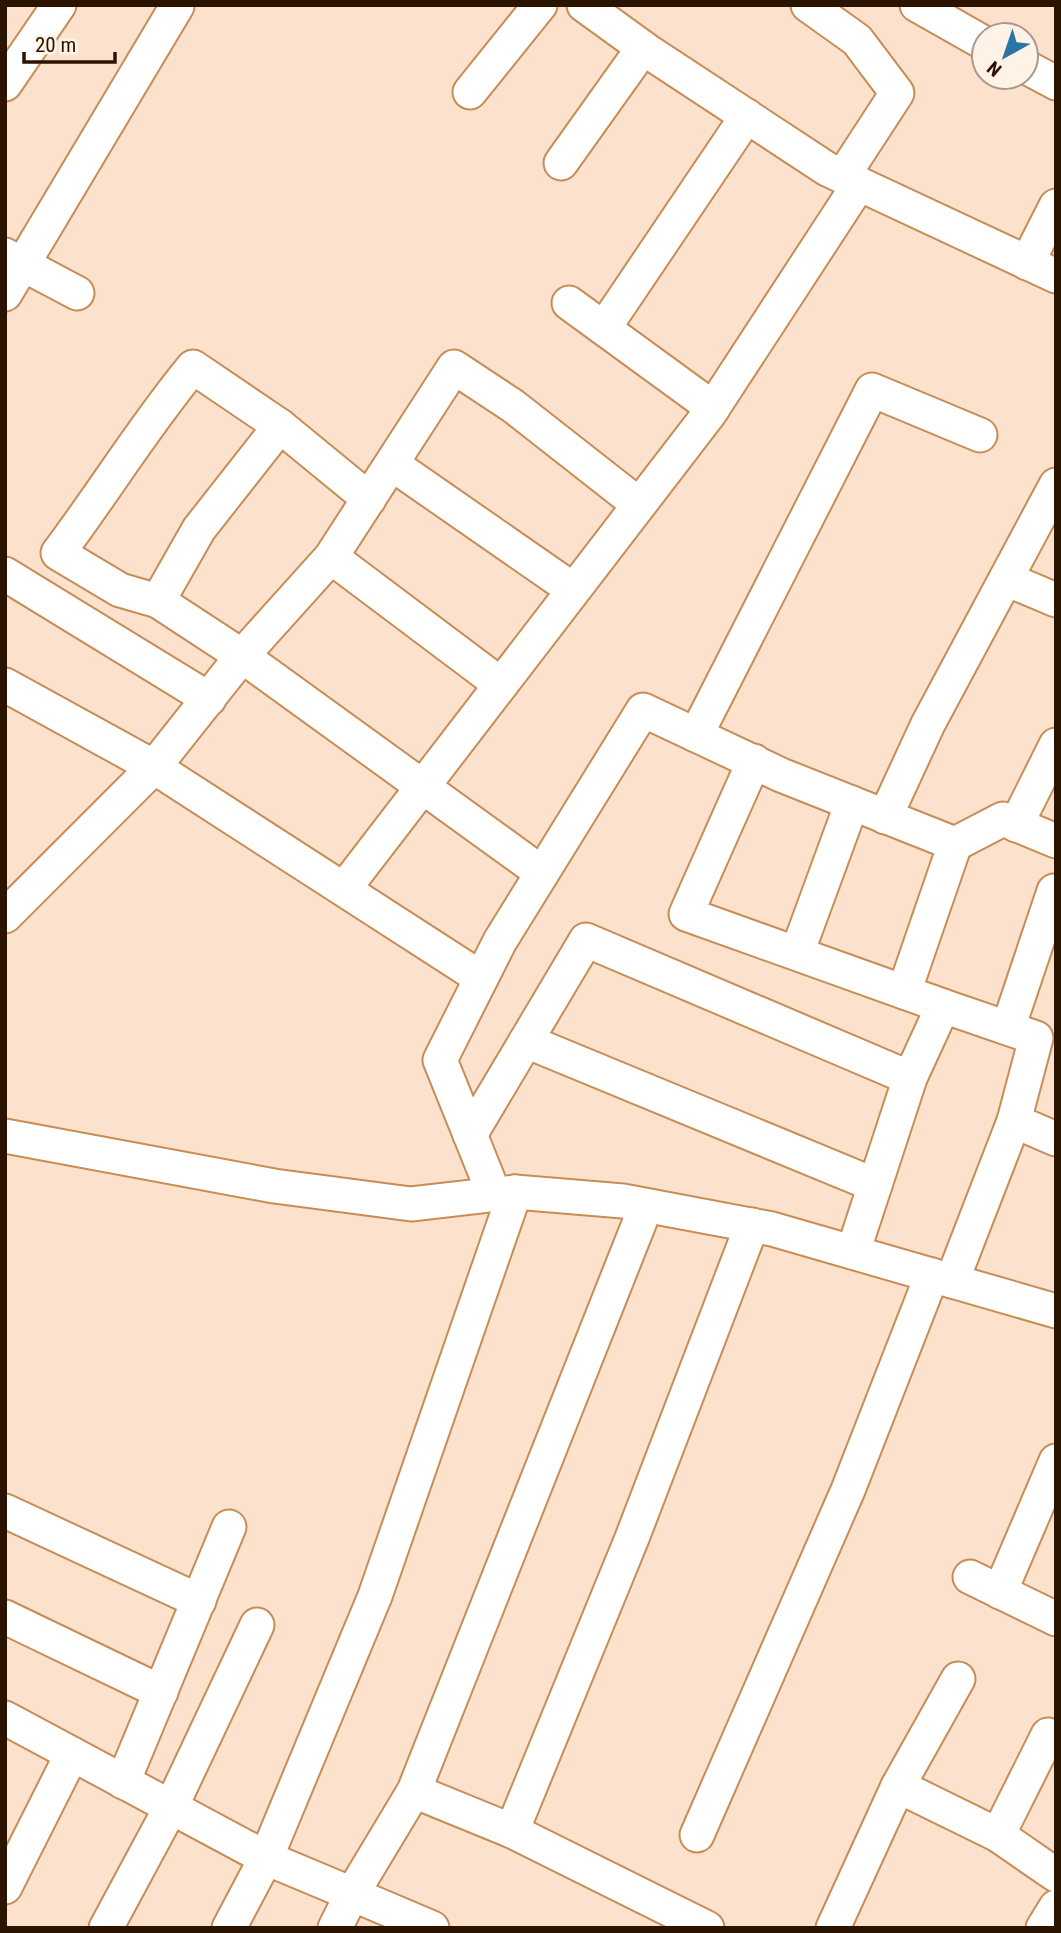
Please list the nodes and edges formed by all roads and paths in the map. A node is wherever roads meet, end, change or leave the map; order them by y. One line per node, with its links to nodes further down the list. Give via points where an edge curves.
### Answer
1 (59, 5): 11 (street)
2 (540, 5): 12 (street)
3 (584, 5): 8 (street)
4 (808, 5): 15 (street, via 857,40 897,93)
5 (917, 5): 7 (street)
6 (177, 6): 17 (street)
7 (970, 35)
8 (643, 48): 13 (street); 14 (street)
9 (1040, 74): 10 (street)
10 (1056, 83)
11 (5, 84)
12 (470, 92)
13 (747, 117): 15 (street); 22 (street)
14 (561, 163)
15 (851, 180): 18 (street); 23 (street)
16 (1056, 206): 18 (street)
17 (14, 260): 19 (street); 20 (street)
18 (1042, 270)
19 (77, 293)
20 (5, 294)
21 (569, 303): 22 (street)
22 (604, 328): 23 (street)
23 (713, 408): 29 (street)
24 (279, 426): 28 (street); 35 (street, via 198,529); 35 (street, via 192,367 58,553 120,590)
25 (980, 435): 40 (street, via 872,390)
26 (392, 464): 28 (street); 29 (street, via 454,367 513,406); 33 (street)
27 (1056, 485): 32 (street)
28 (369, 499): 30 (street)
29 (638, 504): 33 (street)
30 (331, 557): 36 (street); 37 (street)
31 (5, 574): 39 (street)
32 (1006, 579): 34 (street); 46 (street, via 928,724)
33 (572, 589): 37 (street)
34 (1056, 600)
35 (158, 601): 36 (street)
36 (242, 656): 39 (street); 44 (street)
37 (500, 684): 44 (street)
38 (5, 685): 43 (street)
39 (209, 699): 43 (street)
40 (696, 735): 42 (street); 50 (street, via 643,710)
41 (1056, 745): 47 (street)
42 (754, 761): 45 (street); 54 (street, via 686,914)
43 (154, 767): 51 (street); 53 (street)
44 (423, 787): 50 (street); 51 (street)
45 (852, 803): 46 (street); 54 (street)
46 (885, 817): 49 (street)
47 (1016, 825): 48 (street); 49 (street, via 1003,820)
48 (1056, 841)
49 (955, 844): 56 (street)
50 (542, 873): 55 (street)
51 (344, 889): 55 (street)
52 (1054, 891): 58 (street)
53 (5, 916)
54 (797, 953): 56 (street)
55 (481, 978): 62 (street, via 440,1060)
56 (904, 992): 57 (street)
57 (943, 1006): 58 (street); 60 (street)
58 (1008, 1028): 61 (street, via 1035,1038)
59 (526, 1041): 60 (street, via 586,940); 62 (street); 65 (street)
60 (910, 1078): 65 (street)
61 (1014, 1121): 64 (street); 70 (street)
62 (470, 1135): 66 (street)
63 (5, 1136): 66 (street, via 274,1186 411,1204)
64 (1056, 1139)
65 (875, 1185): 69 (street)
66 (504, 1193): 67 (street); 93 (street, via 387,1564)
67 (646, 1206): 68 (street); 88 (street)
68 (752, 1225): 69 (street); 90 (street, via 632,1538)
69 (853, 1252): 70 (street)
70 (942, 1278): 71 (street); 91 (street)
71 (1056, 1311)
72 (1056, 1461): 76 (street)
73 (5, 1511): 77 (street)
74 (229, 1527): 77 (street)
75 (971, 1577): 76 (street)
76 (1000, 1592): 79 (street)
77 (199, 1601): 82 (street)
78 (5, 1617): 82 (street)
79 (1056, 1619)
80 (257, 1625): 89 (street)
81 (958, 1679): 87 (street)
82 (161, 1692): 86 (street)
83 (5, 1718): 85 (street)
84 (1048, 1735): 92 (street)
85 (72, 1754): 86 (street); 95 (street)
86 (123, 1782): 89 (street)
87 (898, 1786): 92 (street); 103 (street)
88 (414, 1791): 90 (street); 96 (street)
89 (171, 1807): 93 (street); 98 (street)
90 (512, 1831): 102 (street)
91 (697, 1835)
92 (998, 1835): 94 (street)
93 (266, 1858): 96 (street); 99 (street)
94 (1056, 1875)
95 (5, 1887)
96 (352, 1894): 100 (street); 101 (street)
97 (1056, 1907): 104 (street)
98 (106, 1928)
99 (229, 1928)
100 (335, 1928)
101 (432, 1928)
102 (707, 1928)
103 (833, 1928)
104 (1043, 1928)

